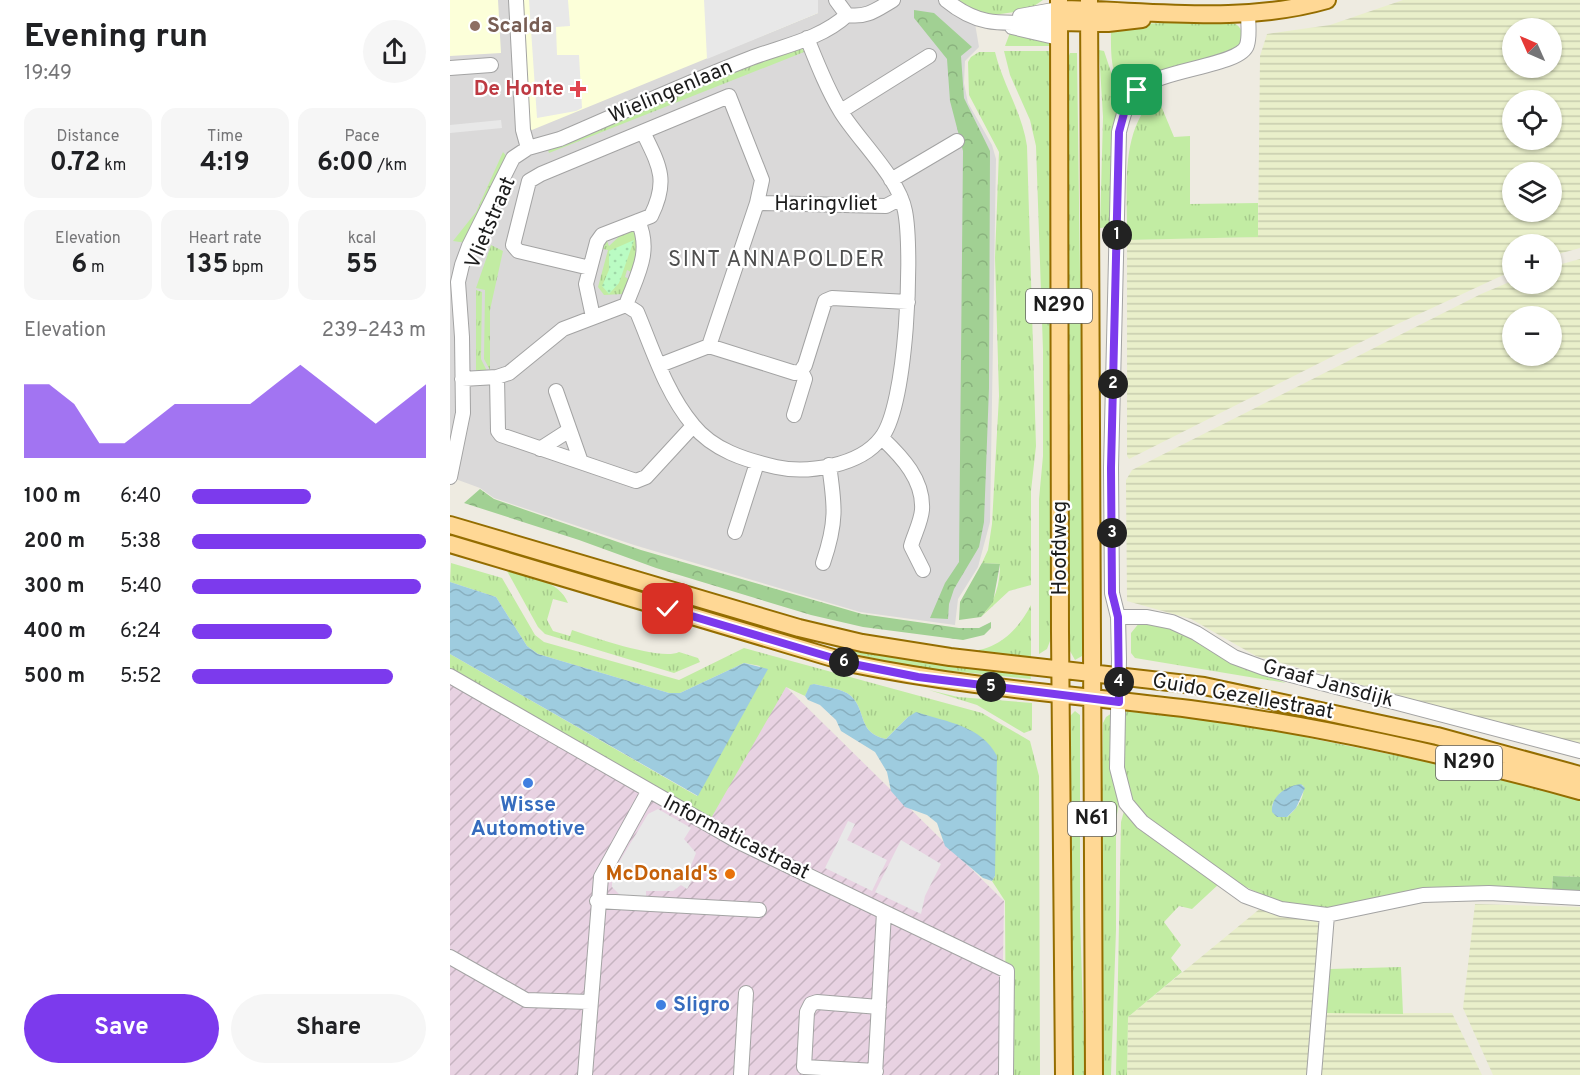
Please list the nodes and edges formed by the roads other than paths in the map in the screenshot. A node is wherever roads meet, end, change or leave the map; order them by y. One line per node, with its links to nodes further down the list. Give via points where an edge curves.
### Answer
1 (516, 0): 18 (street, via 523,130)
2 (836, 0): 8 (street); 11 (street, via 830,18)
3 (893, 0): 8 (street, via 863,17)
4 (946, 0): 10 (street, via 971,18)
5 (1327, 0): 7 (main road)
6 (1089, 11): 7 (main road, via 1108,23 1188,14); 9 (main road); 52 (main road, Hoofdweg / N290)
7 (1248, 13): 50 (street, via 1247,46 1238,58 1179,70 1137,90 1126,106 1119,132 1111,468 1112,593)
8 (846, 15): 11 (street, Wielingenlaan)
9 (1059, 17): 10 (street); 10 (street, via 1024,14); 51 (main road, Hoofdweg / N290)
10 (1005, 24)
11 (811, 37): 15 (street); 18 (street, Wielingenlaan, via 751,58 560,139)
12 (929, 56): 15 (street)
13 (491, 65): 14 (street)
14 (450, 68)
15 (841, 111): 19 (street)
16 (643, 132): 21 (street, via 729,96 762,180); 22 (street, via 662,184 651,216); 24 (street, via 541,174 530,181 525,191 513,245 518,251)
17 (957, 141): 19 (street)
18 (528, 148): 23 (street, Vlietstraat, via 507,166)
19 (891, 180): 20 (street)
20 (901, 198): 21 (street, Haringvliet, via 886,206); 25 (street, via 905,210)
21 (757, 203): 28 (street, Haringvliet)
22 (638, 221): 24 (street, via 603,235 597,242); 26 (street, via 645,236 645,251)
23 (461, 264): 32 (street, Vlietstraat, via 458,282)
24 (590, 268): 27 (street, via 586,284)
25 (908, 302): 30 (street, via 832,298 825,301); 37 (street, via 899,389)
26 (626, 305): 27 (street); 29 (street, via 636,312)
27 (593, 317): 31 (street, via 563,329 509,373)
28 (709, 346): 29 (street); 30 (street, via 795,374)
29 (660, 365): 35 (street, via 670,391)
30 (801, 371): 34 (street, via 805,379)
31 (497, 377): 32 (street); 39 (street, via 501,435)
32 (462, 379): 38 (street, Vlietstraat, via 463,413)
33 (556, 391): 36 (street)
34 (794, 415)
35 (693, 426): 41 (street, via 646,477 636,481); 42 (street, via 718,448)
36 (568, 431): 39 (street); 41 (street)
37 (882, 438): 43 (street, via 850,460); 49 (street, via 901,456 919,491 922,510 911,546)
38 (458, 440): 40 (street, Vlietstraat); 44 (street, Vlietstraat)
39 (540, 448): 41 (street)
40 (450, 458)
41 (581, 462)
42 (757, 463): 43 (street, via 792,470); 46 (street)
43 (829, 465): 48 (street, via 836,510 833,535)
44 (450, 477)
45 (450, 525): 51 (main road, Guido Gezellestraat, via 862,643)
46 (735, 532)
47 (450, 544): 55 (main road, Guido Gezellestraat, via 853,664 918,677)
48 (823, 563)
49 (923, 570)
50 (1118, 617): 53 (street); 58 (street, Graaf Jansdijk, via 1172,622 1234,657 1264,668)
51 (1061, 668): 52 (main road, Guido Gezellestraat / N290); 55 (main road, Hoofdweg / N290)
52 (1092, 671): 53 (main road, Guido Gezellestraat / N290); 56 (main road, Hoofdweg / N61)
53 (1119, 675): 57 (street); 59 (main road, Guido Gezellestraat / N290, via 1278,700 1437,736)
54 (450, 676): 61 (street, Informaticastraat)
55 (1061, 695): 56 (main road, Guido Gezellestraat / N290); 76 (main road, Hoofdweg / N61)
56 (1092, 699): 57 (main road, Guido Gezellestraat / N290); 77 (main road, Hoofdweg / N61)
57 (1119, 702): 60 (main road, Guido Gezellestraat / N290, via 1269,721 1439,756); 66 (street, via 1119,779 1126,803 1142,822 1245,896 1281,909)
58 (1580, 751)
59 (1580, 775)
60 (1580, 791)
61 (648, 792): 63 (street, via 600,877); 65 (street, Informaticastraat, via 737,841)
62 (1580, 898): 66 (street, via 1489,893 1423,896)
63 (597, 901): 64 (street); 69 (street)
64 (759, 910)
65 (884, 912): 70 (street); 75 (street, Informaticastraat, via 1007,972)
66 (1327, 915): 78 (street)
67 (450, 957): 69 (street, via 526,1000)
68 (746, 993): 74 (street)
69 (590, 1002): 73 (street)
70 (879, 1007): 71 (street, via 812,1004 807,1012); 72 (street)
71 (804, 1071): 72 (street)
72 (875, 1073)
73 (585, 1075)
74 (741, 1075)
75 (1006, 1075)
76 (1064, 1075)
77 (1094, 1075)
78 (1314, 1075)

